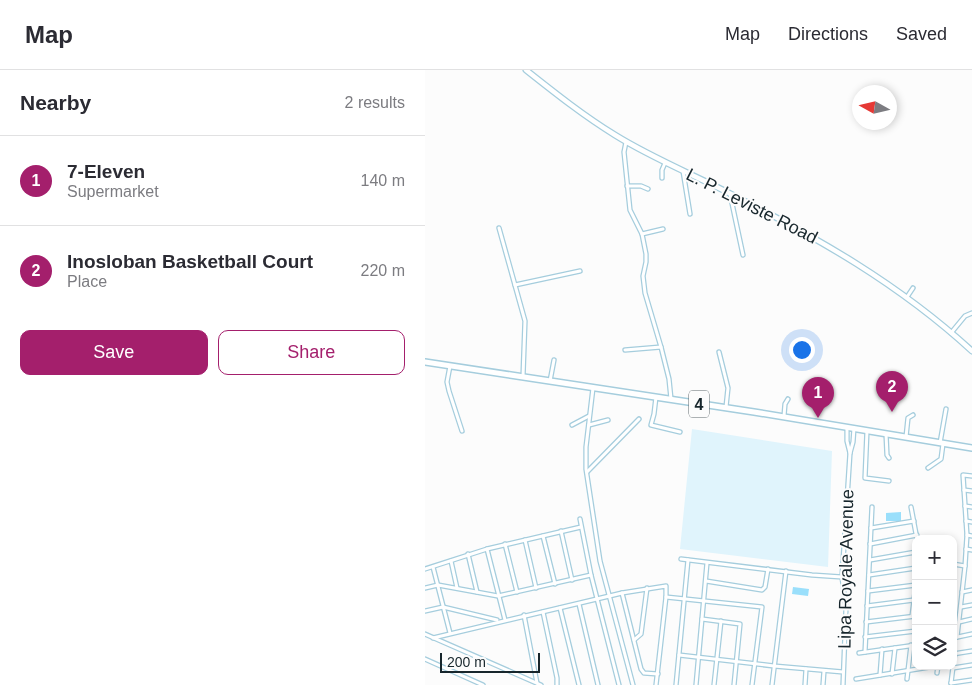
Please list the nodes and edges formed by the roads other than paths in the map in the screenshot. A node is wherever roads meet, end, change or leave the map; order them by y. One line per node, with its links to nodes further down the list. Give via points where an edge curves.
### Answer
1 (527, 70): 2 (main road, L. P. Leviste Road, via 593,122)
2 (626, 142): 3 (main road, L. P. Leviste Road); 6 (street)
3 (666, 162): 4 (main road, L. P. Leviste Road); 5 (street)
4 (683, 170): 8 (main road, L. P. Leviste Road); 9 (street)
5 (662, 178)
6 (627, 186): 7 (street); 12 (street, via 630,210)
7 (648, 189)
8 (730, 193): 13 (street); 17 (main road, L. P. Leviste Road, via 804,232)
9 (690, 214)
10 (499, 228): 15 (street)
11 (663, 229): 12 (street)
12 (642, 234): 20 (street, via 646,254 645,293)
13 (743, 255)
14 (581, 271): 15 (street)
15 (515, 285): 27 (street, via 525,320)
16 (913, 288): 17 (street)
17 (907, 298): 19 (main road, L. P. Leviste Road)
18 (972, 313): 19 (street, via 965,316)
19 (951, 333): 22 (main road, L. P. Leviste Road)
20 (661, 347): 21 (street); 31 (street)
21 (625, 350)
22 (972, 351)
23 (719, 352): 33 (street, via 728,388)
24 (554, 360): 28 (street)
25 (425, 362): 26 (highway, 4)
26 (450, 366): 27 (highway, 4); 45 (street, via 447,382)
27 (523, 377): 28 (highway, 4)
28 (550, 381): 29 (highway, 4)
29 (593, 388): 30 (highway, 4); 36 (street)
30 (655, 397): 31 (highway, 4); 46 (street, via 651,425)
31 (671, 399): 33 (highway, 4)
32 (788, 399): 37 (street)
33 (726, 407): 37 (highway, 4)
34 (946, 409): 49 (street)
35 (913, 415): 48 (street, via 908,418)
36 (590, 416): 40 (street); 41 (street)
37 (784, 416): 42 (highway, 4)
38 (639, 419): 54 (street)
39 (608, 420): 40 (street)
40 (589, 424): 54 (street)
41 (573, 425)
42 (847, 427): 43 (highway, 4); 51 (street, Lipa Royale Avenue)
43 (854, 428): 44 (highway, 4); 51 (street, Lipa Royale Avenue)
44 (867, 430): 47 (highway, 4); 56 (street, via 865,478)
45 (462, 431)
46 (680, 432)
47 (886, 434): 48 (highway, 4); 52 (street)
48 (906, 437): 49 (highway, 4)
49 (942, 443): 50 (highway, 4); 53 (street, via 941,459)
50 (972, 448)
51 (850, 453): 97 (street, Lipa Royale Avenue)
52 (889, 458)
53 (928, 468)
54 (587, 473): 114 (street, via 598,547)
55 (972, 476): 57 (street, via 963,475)
56 (889, 481)
57 (964, 490): 58 (street); 60 (street)
58 (972, 491)
59 (911, 506): 64 (street)
60 (965, 506): 62 (street); 65 (street)
61 (872, 507): 68 (street)
62 (972, 507)
63 (580, 519): 67 (street)
64 (914, 521): 68 (street); 70 (street)
65 (966, 521): 66 (street); 71 (street)
66 (972, 522)
67 (581, 527): 69 (street); 95 (street)
68 (871, 528): 77 (street)
69 (561, 531): 72 (street); 98 (street)
70 (917, 535)
71 (967, 535): 73 (street); 79 (street)
72 (543, 536): 75 (street); 100 (street)
73 (972, 536)
74 (912, 538): 77 (street)
75 (525, 540): 76 (street); 105 (street)
76 (505, 544): 78 (street); 110 (street)
77 (870, 544): 85 (street)
78 (487, 549): 82 (street); 113 (street)
79 (966, 550): 80 (street); 89 (street)
80 (972, 550)
81 (912, 553): 85 (street)
82 (468, 554): 86 (street); 109 (street)
83 (681, 559): 84 (street)
84 (688, 560): 87 (street); 116 (street)
85 (870, 560): 96 (street)
86 (451, 561): 90 (street); 104 (street)
87 (707, 562): 92 (street); 99 (street)
88 (957, 565): 89 (street)
89 (965, 566): 111 (street)
90 (433, 567): 91 (street); 101 (street)
91 (425, 569)
92 (769, 569): 94 (street); 99 (street, via 762,590)
93 (912, 569): 96 (street)
94 (786, 571): 97 (street); 160 (street)
95 (591, 575): 98 (street); 117 (street)
96 (869, 575): 108 (street)
97 (842, 577): 167 (street, Lipa Royale Avenue, via 846,608)
98 (572, 580): 100 (street)
99 (706, 581): 118 (street)
100 (555, 584): 105 (street)
101 (438, 585): 103 (street); 104 (street); 124 (street)
102 (912, 585): 108 (street)
103 (425, 588)
104 (457, 588): 109 (street)
105 (536, 588): 110 (street)
106 (647, 588): 112 (street); 115 (street, via 665,586); 145 (street, via 641,634)
107 (972, 590): 111 (street)
108 (868, 591): 122 (street)
109 (477, 592): 113 (street)
110 (517, 592): 113 (street)
111 (962, 592): 123 (street)
112 (622, 593): 114 (street); 145 (street)
113 (498, 596): 132 (street)
114 (610, 596): 117 (street); 181 (street)
115 (666, 597): 116 (street); 168 (street)
116 (684, 598): 118 (street); 153 (street)
117 (597, 599): 120 (street); 180 (street)
118 (704, 600): 130 (street); 158 (street, via 762,608)
119 (912, 600): 122 (street)
120 (579, 604): 125 (street); 179 (street)
121 (972, 605): 123 (street)
122 (867, 606): 135 (street)
123 (961, 606): 136 (street)
124 (443, 607): 126 (street); 133 (street); 139 (street)
125 (560, 608): 127 (street); 178 (street)
126 (425, 611)
127 (543, 612): 128 (street); 177 (street)
128 (524, 616): 132 (street); 174 (street)
129 (912, 616): 135 (street)
130 (702, 619): 134 (street); 154 (street)
131 (972, 619): 136 (street)
132 (505, 620): 133 (street)
133 (500, 621): 139 (street)
134 (721, 621): 156 (street); 157 (street, via 741,626)
135 (866, 622): 142 (street)
136 (959, 622): 137 (street)
137 (957, 630)
138 (912, 631): 142 (street)
139 (450, 633): 143 (street)
140 (425, 634): 143 (street)
141 (972, 634): 144 (street)
142 (865, 637): 150 (street)
143 (433, 638): 174 (street)
144 (957, 638)
145 (635, 640): 168 (street, via 642,672)
146 (911, 646): 147 (street); 166 (street)
147 (895, 648): 148 (street); 169 (street)
148 (882, 650): 150 (street); 170 (street)
149 (972, 651): 152 (street)
150 (865, 652): 151 (street)
151 (859, 653)
152 (957, 654)
153 (679, 655): 154 (street); 183 (street)
154 (699, 657): 156 (street); 184 (street)
155 (425, 659): 176 (street)
156 (717, 659): 157 (street); 185 (street)
157 (737, 661): 158 (street); 186 (street)
158 (755, 664): 160 (street); 187 (street)
159 (972, 665): 161 (street)
160 (774, 666): 162 (street); 188 (street)
161 (957, 666)
162 (806, 669): 165 (street); 189 (street)
163 (912, 670): 166 (street)
164 (953, 670): 175 (street)
165 (824, 671): 167 (street); 190 (street)
166 (908, 671): 169 (street); 172 (street)
167 (843, 672): 191 (street, Lipa Royale Avenue)
168 (658, 674): 182 (street)
169 (892, 674): 170 (street)
170 (880, 675): 171 (street)
171 (856, 679)
172 (907, 679)
173 (972, 680): 175 (street)
174 (539, 684)
175 (951, 684)
176 (483, 685)
177 (557, 685)
178 (579, 685)
179 (597, 685)
180 (619, 685)
181 (633, 685)
182 (656, 685)
183 (676, 685)
184 (696, 685)
185 (714, 685)
186 (734, 685)
187 (752, 685)
188 (773, 685)
189 (805, 685)
190 (823, 685)
191 (843, 685)

